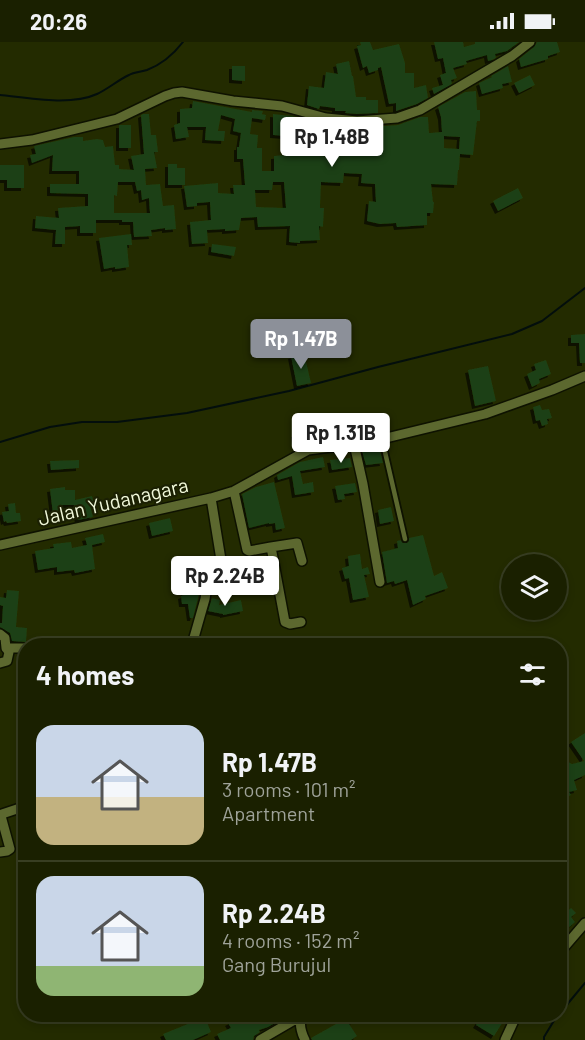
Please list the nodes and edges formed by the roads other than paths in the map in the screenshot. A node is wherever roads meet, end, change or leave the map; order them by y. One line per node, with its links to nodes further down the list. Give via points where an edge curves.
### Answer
1 (530, 42): 2 (street, via 420,110 397,118 327,118 282,106 182,92 117,119)
2 (0, 144)
3 (585, 376): 4 (street, Jalan Yudanagara, via 485,414)
4 (382, 439): 5 (street, Jalan Yudanagara); 8 (lane)
5 (354, 444): 6 (street, Jalan Yudanagara, via 308,450); 12 (street)
6 (234, 490): 7 (street, Jalan Yudanagara); 10 (street, via 247,550)
7 (211, 498): 9 (street, Jalan Yudanagara); 15 (street, via 222,566 209,575)
8 (405, 539)
9 (0, 545)
10 (271, 547): 11 (street, via 297,543); 13 (street, via 285,622)
11 (302, 561)
12 (380, 582)
13 (301, 622)
14 (0, 634): 16 (street, via 5,638)
15 (194, 638)
16 (6, 648): 17 (street); 18 (street, via 9,657)
17 (18, 648)
18 (0, 663)
19 (18, 809): 20 (street, via 1,816 10,849)
20 (0, 852)
21 (585, 923): 22 (street)
22 (567, 944)
23 (290, 1022): 26 (street)
24 (302, 1022): 27 (street)
25 (513, 1022): 28 (street)
26 (260, 1040)
27 (305, 1040)
28 (505, 1040)

